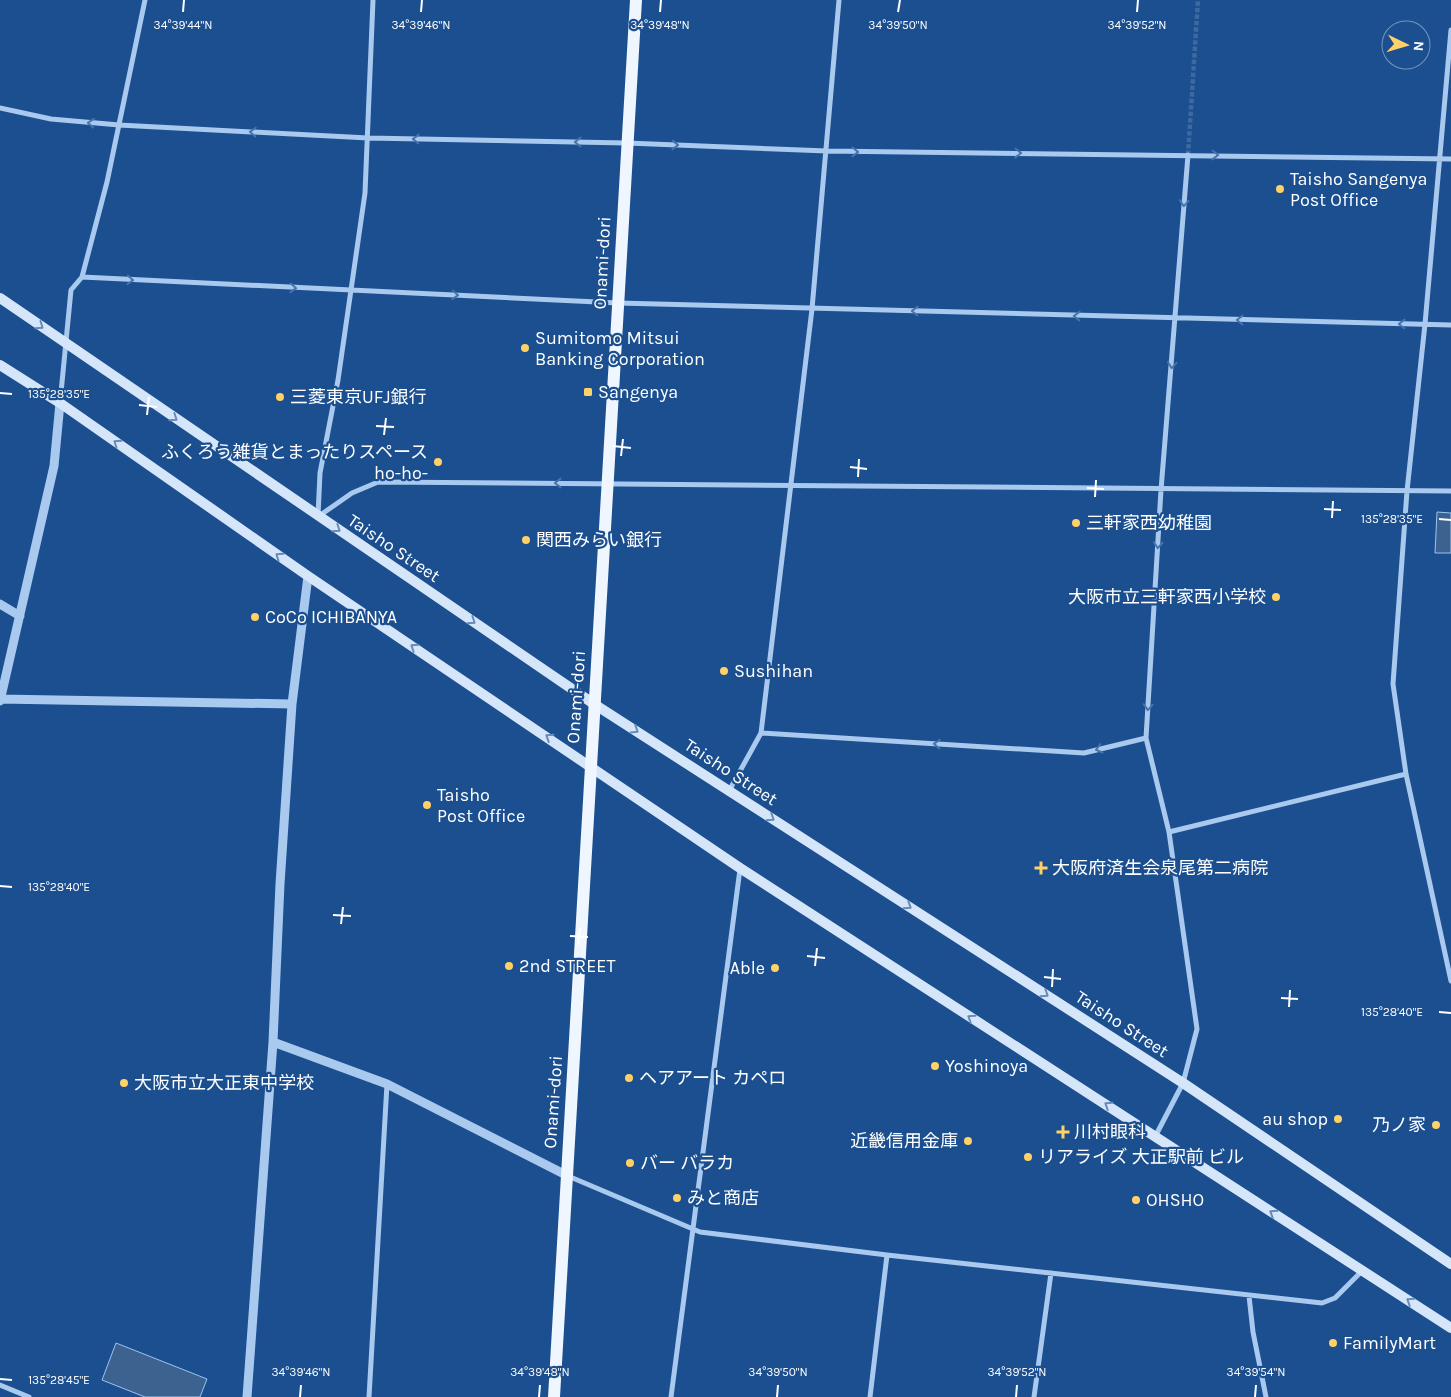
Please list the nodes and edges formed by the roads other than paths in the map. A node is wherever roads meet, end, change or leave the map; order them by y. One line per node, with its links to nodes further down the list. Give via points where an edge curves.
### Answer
1 (145, 0): 7 (street)
2 (373, 0): 8 (street)
3 (636, 0): 9 (main road, Onami-dori)
4 (839, 0): 10 (street)
5 (1451, 30): 12 (street)
6 (0, 108): 7 (street, one-way to 6, via 51,119)
7 (119, 125): 8 (street, one-way to 7); 14 (street)
8 (368, 138): 9 (street, one-way to 8); 15 (street, via 365,193)
9 (627, 143): 10 (street, one-way to 10); 17 (main road, Onami-dori)
10 (827, 152): 11 (street, one-way to 11); 18 (street)
11 (1188, 155): 12 (street, one-way to 12); 19 (street, one-way to 19)
12 (1439, 159): 13 (street); 20 (street)
13 (1451, 160)
14 (82, 277): 15 (street, one-way to 15); 22 (street, via 71,290)
15 (351, 291): 17 (street, one-way to 17); 30 (street, via 320,473)
16 (0, 298): 22 (main road, Taisho Street, one-way to 22)
17 (618, 303): 18 (street); 25 (main road, Onami-dori)
18 (812, 309): 19 (street, one-way to 18); 26 (street)
19 (1176, 318): 20 (street, one-way to 19); 27 (street, one-way to 27)
20 (1425, 324): 21 (street); 28 (street)
21 (1451, 325)
22 (66, 344): 24 (street); 30 (main road, Taisho Street, one-way to 30)
23 (0, 365): 24 (main road)
24 (60, 404): 31 (main road, one-way to 24); 33 (street, via 54,466)
25 (607, 483): 26 (street); 30 (street, one-way to 30, via 378,482 352,493); 36 (main road, Onami-dori)
26 (792, 485): 27 (street); 37 (street)
27 (1161, 490): 28 (street); 38 (street, one-way to 38)
28 (1407, 491): 29 (street); 40 (street, via 1393,684)
29 (1451, 491)
30 (318, 516): 36 (main road, Taisho Street, one-way to 36)
31 (308, 576): 35 (street); 39 (main road, one-way to 31)
32 (0, 604): 33 (street)
33 (20, 616): 34 (street)
34 (0, 700): 35 (street)
35 (292, 704): 45 (street)
36 (594, 704): 39 (main road, Onami-dori); 41 (main road, Taisho Street, one-way to 41)
37 (761, 734): 38 (street, one-way to 37, via 1084,753); 41 (street)
38 (1146, 738): 42 (street)
39 (590, 764): 43 (main road); 49 (main road, Onami-dori)
40 (1406, 774): 42 (street); 44 (street)
41 (730, 791): 46 (main road, Taisho Street, one-way to 46)
42 (1169, 832): 46 (street, via 1197,1029)
43 (740, 868): 48 (main road, one-way to 43); 50 (street)
44 (1451, 981)
45 (273, 1042): 47 (street); 59 (street)
46 (1183, 1083): 48 (street); 52 (main road, Taisho Street)
47 (387, 1084): 49 (street); 60 (street)
48 (1156, 1135): 53 (main road, one-way to 48)
49 (566, 1175): 50 (street); 61 (main road, Onami-dori)
50 (694, 1230): 51 (street); 62 (street)
51 (887, 1255): 54 (street); 63 (street)
52 (1451, 1264)
53 (1362, 1270): 55 (street, via 1335,1298 1322,1303); 56 (main road, one-way to 53)
54 (1051, 1274): 55 (street); 64 (street)
55 (1249, 1296): 65 (street)
56 (1451, 1328)
57 (0, 1385): 58 (street)
58 (29, 1397)
59 (247, 1397)
60 (370, 1397)
61 (554, 1397)
62 (671, 1397)
63 (870, 1397)
64 (1034, 1397)
65 (1266, 1397)

